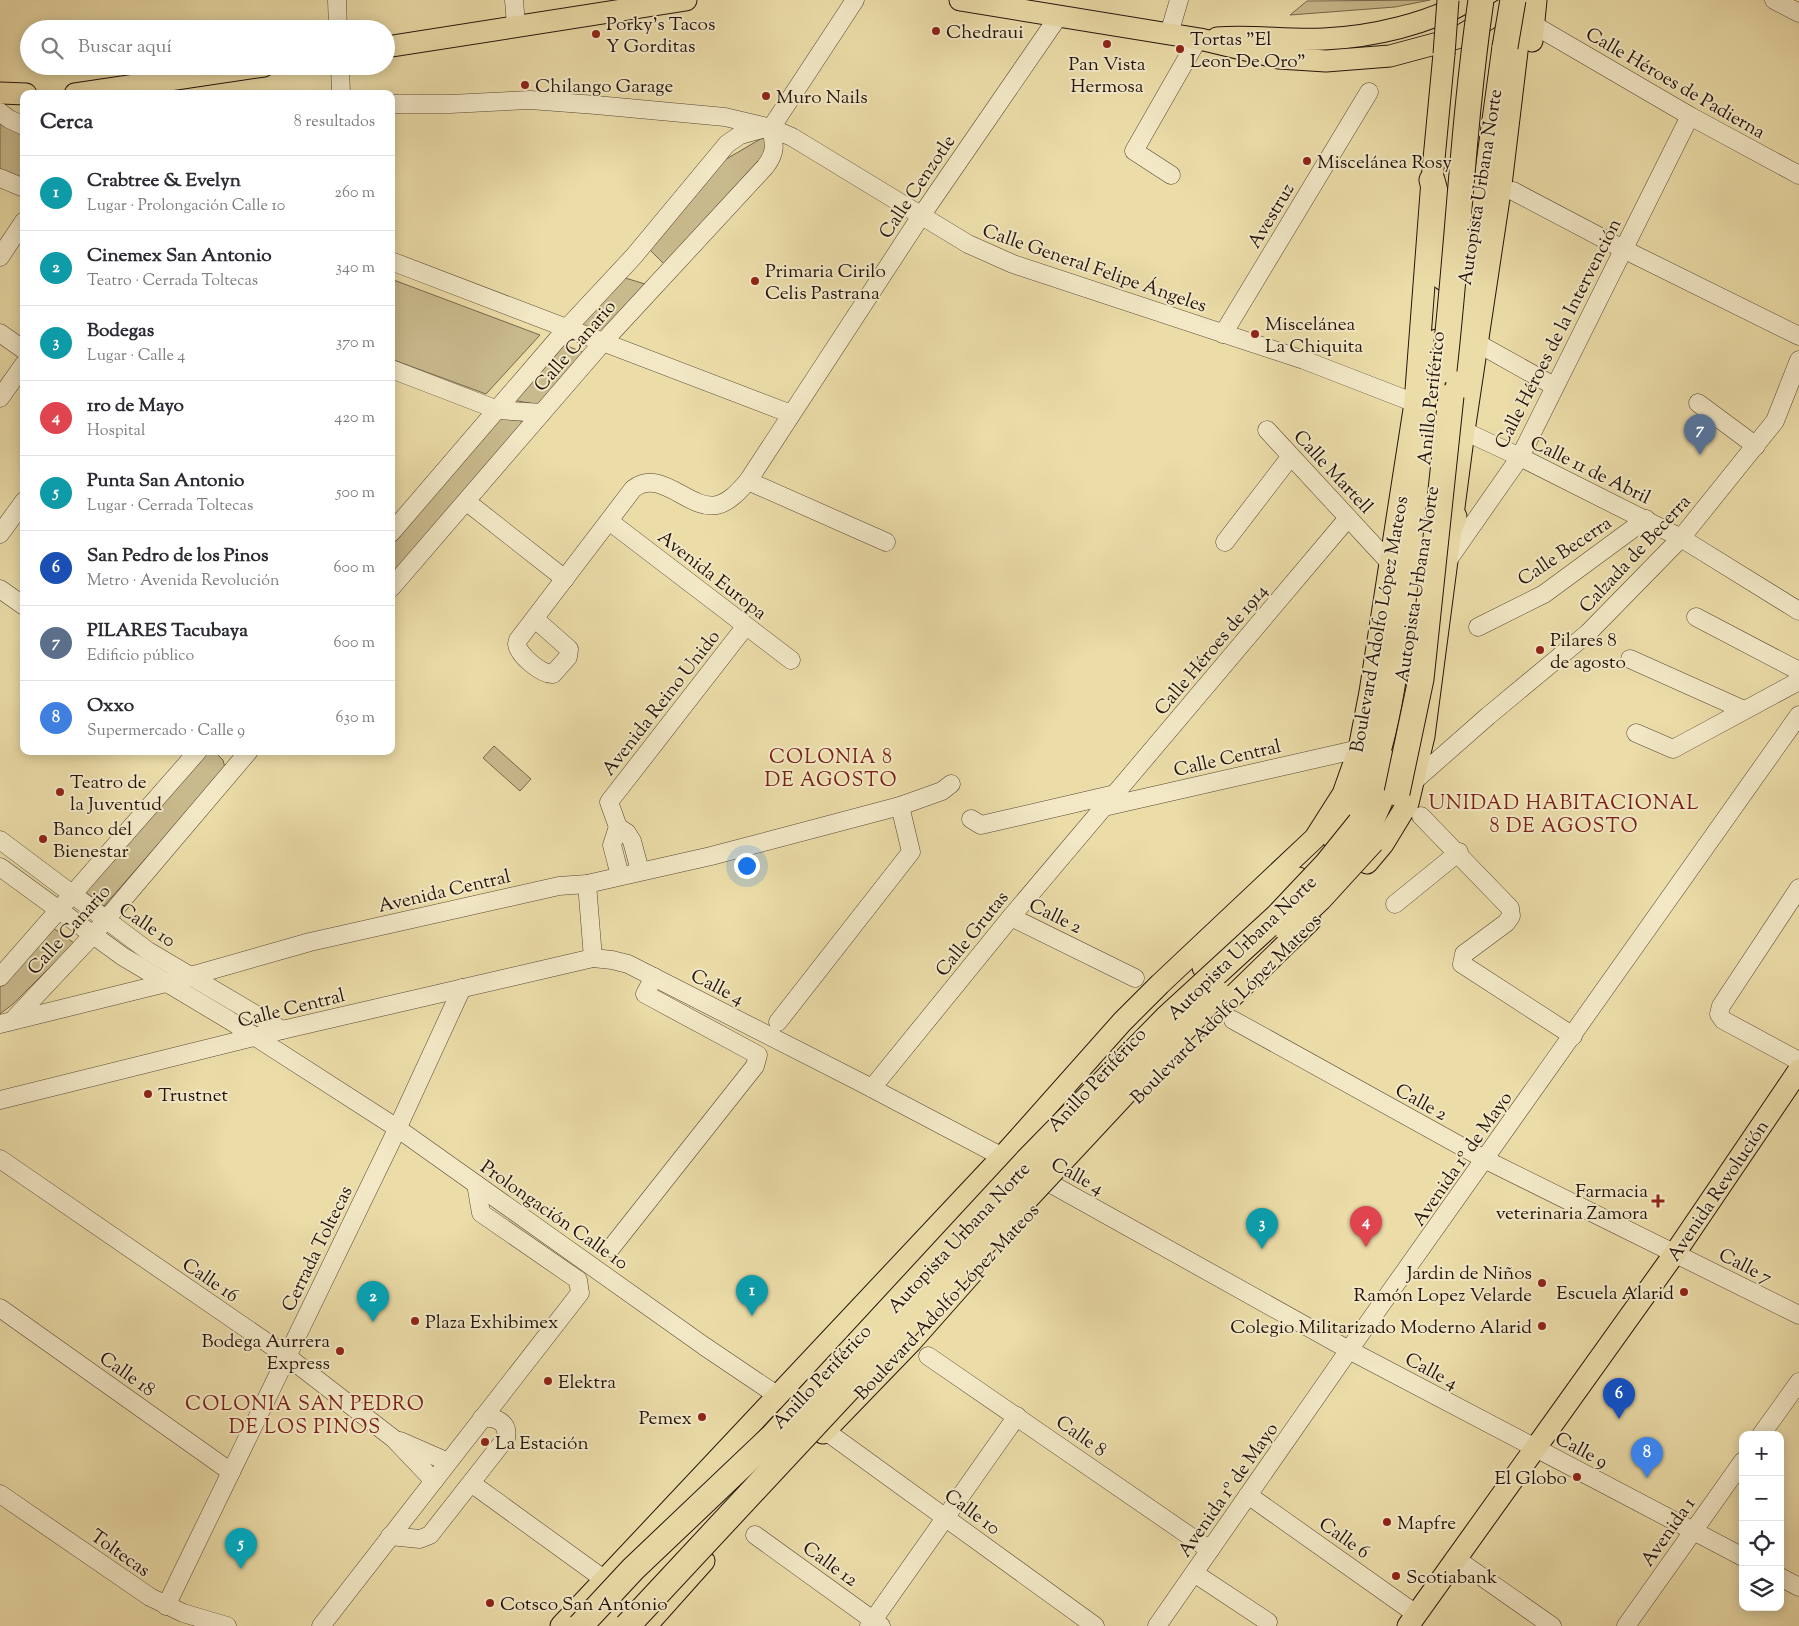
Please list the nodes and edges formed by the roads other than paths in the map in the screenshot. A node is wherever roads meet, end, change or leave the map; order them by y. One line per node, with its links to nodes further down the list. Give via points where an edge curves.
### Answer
1 (337, 0): 16 (street)
2 (514, 0): 17 (street)
3 (686, 0): 17 (main road)
4 (855, 0): 34 (street)
5 (960, 0): 15 (main road)
6 (1179, 0): 18 (street)
7 (1507, 0): 196 (highway, Autopista Urbana Norte, bridge, via 1460,313 1421,679 1397,793 1372,841 1319,899 1208,1001)
8 (1512, 0): 19 (highway, Anillo Periférico, bridge)
9 (1519, 0): 22 (main road)
10 (1524, 0): 19 (main road)
11 (1536, 0): 19 (main road)
12 (1774, 0): 14 (street)
13 (1468, 1): 20 (main road, via 1423,20 1390,29 1324,39 1247,36); 22 (highway, Anillo Periférico, bridge); 22 (main road, Boulevard Adolfo López Mateos, bridge); 193 (highway, Autopista Urbana Norte, bridge, via 1471,66 1457,256 1432,478 1405,670 1382,775 1360,823 1277,917 1167,1018 1028,1160 773,1436 633,1569)
14 (1799, 13)
15 (1058, 17): 18 (main road); 41 (street, Calle Cenzotle)
16 (338, 20)
17 (516, 26): 21 (main road)
18 (1169, 34): 20 (main road)
19 (1519, 35): 32 (street, Calle Héroes de Padierna); 40 (main road); 47 (main road); 82 (highway, Anillo Periférico)
20 (1199, 39): 22 (main road, via 1279,58 1326,61); 35 (street, via 1134,152)
21 (395, 46)
22 (1459, 47): 38 (main road, Boulevard Adolfo López Mateos); 46 (highway, Anillo Periférico)
23 (203, 75): 25 (main road)
24 (340, 75): 26 (street)
25 (102, 90)
26 (341, 90)
27 (1368, 92): 50 (street, Avestruz)
28 (0, 93): 29 (main road)
29 (20, 94)
30 (395, 104): 34 (street, Calle General Felipe Ángeles, via 530,100 725,117)
31 (0, 112): 33 (street, via 8,120)
32 (1690, 116): 36 (street, Calle Héroes de Padierna); 43 (street, Calle Héroes de la Intervención)
33 (20, 124)
34 (771, 128): 41 (street, Calle General Felipe Ángeles, via 792,137); 48 (street, Calle Canario, via 740,135 727,144 628,262); 52 (street, Calle Canario, via 774,156)
35 (1171, 175)
36 (1799, 175)
37 (0, 178): 39 (street)
38 (1432, 180): 46 (highway, via 1440,210); 60 (main road, Boulevard Adolfo López Mateos)
39 (20, 186)
40 (1513, 191): 43 (street); 47 (main road)
41 (922, 215): 50 (street, Calle General Felipe Ángeles, via 968,244 1013,264); 64 (street, Calle Cenzotle)
42 (16, 230): 44 (street)
43 (1623, 249): 51 (street); 58 (street, Calle Héroes de la Intervención)
44 (0, 257)
45 (395, 263): 48 (street)
46 (1444, 278): 118 (highway, Anillo Periférico, via 1418,502 1388,710 1375,763 1352,819 1334,843)
47 (1487, 278): 53 (main road)
48 (567, 328): 52 (street); 62 (street, Calle Canario)
49 (0, 333): 54 (street)
50 (1223, 334): 60 (street, Calle General Felipe Ángeles, via 1299,358)
51 (1799, 336)
52 (604, 341): 63 (street, Calle Canario); 64 (street)
53 (1477, 343): 58 (street); 66 (main road)
54 (20, 347)
55 (1799, 360): 67 (street, Calzada de Becerra, via 1778,415)
56 (20, 370): 59 (street)
57 (395, 371): 62 (street)
58 (1554, 386): 69 (street, Calle Héroes de la Intervención)
59 (0, 398)
60 (1415, 403): 83 (main road, Boulevard Adolfo López Mateos)
61 (1698, 403): 67 (street)
62 (498, 410): 63 (street); 77 (street, Calle Canario)
63 (542, 413): 71 (street, Calle Canario)
64 (791, 414): 70 (street, Calle Cenzotle)
65 (1267, 430): 68 (street, Calle Martell)
66 (1464, 432): 69 (street, Calle 11 de Abril); 73 (main road)
67 (1756, 446): 79 (street, Calzada de Becerra)
68 (1291, 456): 74 (street, Calle Martell); 81 (street)
69 (1520, 457): 75 (street, Calle 11 de Abril); 82 (street, Calle Héroes de la Intervención)
70 (748, 481): 76 (street, Calle Cenzotle, via 731,498 716,506 654,482 642,482); 80 (street)
71 (467, 502): 84 (street); 85 (street, Calle Canario)
72 (20, 506): 78 (street)
73 (1454, 517): 82 (highway)
74 (1348, 518): 83 (street, Calle Martell); 105 (street, Calle Héroes de 1914)
75 (1646, 520): 79 (street, Calle 11 de Abril); 92 (street, Calle Becerra, via 1544,594)
76 (609, 521): 84 (street); 91 (street, Avenida Europa)
77 (395, 528)
78 (0, 534)
79 (1682, 538): 88 (street, Calle 11 de Abril); 103 (street, Calzada de Becerra, via 1588,632)
80 (886, 542)
81 (1225, 542)
82 (1442, 558): 103 (main road, Boulevard Adolfo López Mateos, via 1424,736); 148 (highway, Anillo Periférico, via 1396,770 1368,828 1326,885 1198,1002)
83 (1390, 563): 100 (main road, Boulevard Adolfo López Mateos)
84 (565, 579): 90 (street)
85 (395, 583)
86 (0, 589): 87 (street)
87 (20, 603)
88 (1799, 611)
89 (1696, 616): 95 (street)
90 (535, 619)
91 (746, 627): 94 (street, Avenida Europa); 110 (street, Avenida Reino Unido, via 609,802)
92 (1478, 627)
93 (1630, 659): 97 (street)
94 (791, 660)
95 (1799, 671)
96 (1799, 681): 97 (street)
97 (1744, 710): 99 (street, via 1673,749)
98 (1799, 715): 138 (street, Avenida 1º de Mayo)
99 (1636, 733)
100 (1359, 749): 107 (street, Calle Central); 122 (main road, Boulevard Adolfo López Mateos, via 1343,794 1315,838)
101 (194, 755): 119 (street, Calle Canario)
102 (239, 755): 124 (street, Calle Canario)
103 (1413, 782): 148 (main road, Boulevard Adolfo López Mateos, via 1408,803 1383,844 1350,883 1216,1012)
104 (951, 784): 106 (street, Avenida Central, via 942,791)
105 (1115, 794): 107 (street, Calle Héroes de 1914); 109 (street, via 981,825)
106 (900, 806): 114 (street, Avenida Central, via 711,856); 136 (street, via 911,852)
107 (1104, 807): 123 (street, Calle Grutas)
108 (1421, 816): 112 (street)
109 (971, 819)
110 (618, 828): 114 (street, via 632,841); 115 (street, via 612,845)
111 (0, 840): 119 (street, Calle 10)
112 (1459, 852): 120 (street); 138 (street, via 1510,908 1511,916 1464,954 1462,964)
113 (0, 867): 121 (street, Calle 10)
114 (640, 871): 115 (street, Avenida Central)
115 (620, 876): 116 (street, Avenida Central)
116 (587, 884): 126 (street); 127 (street, Avenida Central, via 559,886 310,942)
117 (1799, 888): 141 (street, via 1721,1006 1719,1014 1723,1020)
118 (1285, 892): 122 (highway); 148 (highway, Anillo Periférico, via 1186,984)
119 (71, 896): 121 (street, Calle Canario); 124 (street, Calle 10)
120 (1395, 904)
121 (58, 911): 125 (street, Calle 10); 128 (street, Calle Canario)
122 (1235, 914): 148 (main road, Boulevard Adolfo López Mateos, via 1122,1022)
123 (1011, 917): 130 (street, Calle 2); 143 (street, Calle Grutas)
124 (105, 921): 125 (street, Calle Canario); 127 (street, Calle 10)
125 (92, 936): 131 (street, Calle 10); 135 (street, Calle Canario)
126 (593, 958): 129 (street, Calle 4, via 628,964); 132 (street, Calle Central)
127 (190, 976): 131 (street, Avenida Central); 137 (street, Calle 10)
128 (0, 977)
129 (654, 977): 143 (street, Calle 4); 150 (street, via 645,994 758,1055 755,1066)
130 (1135, 978)
131 (166, 983): 133 (street, Calle 10); 135 (street, Avenida Central)
132 (462, 988): 137 (street, Calle Central); 145 (street, Cerrada Toltecas)
133 (228, 1020): 139 (street, Calle 10); 140 (street, via 232,1034)
134 (1233, 1020): 147 (street, Calle 2)
135 (7, 1022)
136 (778, 1022)
137 (282, 1030): 139 (street, Calle Central)
138 (1573, 1036): 147 (street, Avenida 1º de Mayo)
139 (256, 1038): 140 (street, Calle Central); 145 (street, Prolongación Calle 10)
140 (223, 1046): 144 (street, Calle Central)
141 (1799, 1061)
142 (1799, 1070): 151 (main road, Avenida Revolución)
143 (872, 1088): 148 (street, Calle 4)
144 (0, 1100)
145 (397, 1128): 149 (street, Prolongación Calle 10); 156 (street, Cerrada Toltecas)
146 (0, 1159): 156 (street, Calle 16)
147 (1486, 1160): 151 (street, Calle 2); 154 (street, Avenida 1º de Mayo)
148 (1026, 1171): 154 (street, Calle 4); 158 (highway, Anillo Periférico); 158 (main road, Boulevard Adolfo López Mateos, via 911,1342); 159 (main road, Boulevard Adolfo López Mateos)
149 (476, 1184): 159 (street, Prolongación Calle 10, via 704,1346); 161 (street, via 481,1212 578,1280 580,1293)
150 (611, 1248)
151 (1675, 1253): 153 (street, Calle 7); 164 (main road, Avenida Revolución)
152 (0, 1308): 167 (street, Calle 18)
153 (1799, 1315)
154 (1349, 1350): 164 (street, Calle 4); 171 (street, Avenida 1º de Mayo)
155 (928, 1356): 160 (street, Calle 8)
156 (288, 1357): 163 (street, Calle 16); 167 (street, Cerrada Toltecas)
157 (1799, 1382): 162 (street)
158 (816, 1412): 159 (highway, Anillo Periférico); 159 (street, Prolongación Calle 10); 172 (street, Calle 10); 198 (main road, Boulevard Adolfo López Mateos, via 737,1522)
159 (787, 1413): 183 (main road, Boulevard Adolfo López Mateos); 185 (highway, Anillo Periférico); 194 (highway, Anillo Periférico)
160 (1017, 1416): 172 (street); 178 (street, Calle 8)
161 (482, 1418): 165 (street); 169 (street, via 499,1420 508,1430 506,1438)
162 (1765, 1431)
163 (394, 1439): 165 (street, Calle 16); 168 (street, Calle 16)
164 (1534, 1448): 174 (street, Calle 9); 180 (main road, Avenida Revolución)
165 (448, 1462): 168 (street)
166 (1739, 1467): 174 (street, Avenida 1)
167 (231, 1472): 186 (street, Cerrada Toltecas)
168 (434, 1480): 173 (street)
169 (471, 1483): 177 (street, via 430,1535 420,1539); 183 (street)
170 (0, 1494): 186 (street, Toltecas)
171 (1248, 1495): 178 (street, Avenida 1º de Mayo); 187 (street, Calle 6)
172 (945, 1518): 189 (street); 199 (street, Calle 10)
173 (404, 1519): 176 (street); 177 (street)
174 (1693, 1531): 179 (street, Calle 9); 202 (street, Avenida 1)
175 (755, 1535): 189 (street, Calle 12)
176 (390, 1536): 177 (street); 191 (street)
177 (409, 1536)
178 (1210, 1550): 181 (street, Avenida 1º de Mayo)
179 (1739, 1555)
180 (1456, 1558): 187 (main road, Avenida Revolución); 201 (street)
181 (1194, 1573): 188 (street); 200 (street, Avenida 1º de Mayo)
182 (1784, 1579): 184 (street)
183 (605, 1580): 192 (main road, Boulevard Adolfo López Mateos)
184 (1799, 1587)
185 (651, 1592): 195 (highway, Anillo Periférico); 197 (highway, via 644,1613)
186 (166, 1606): 190 (street, Toltecas)
187 (1412, 1620)
188 (1268, 1622)
189 (874, 1624)
190 (227, 1626)
191 (321, 1626)
192 (561, 1626)
193 (580, 1626)
194 (589, 1626)
195 (618, 1626)
196 (627, 1626)
197 (634, 1626)
198 (646, 1626)
199 (1095, 1626)
200 (1158, 1626)
201 (1552, 1626)
202 (1626, 1626)

